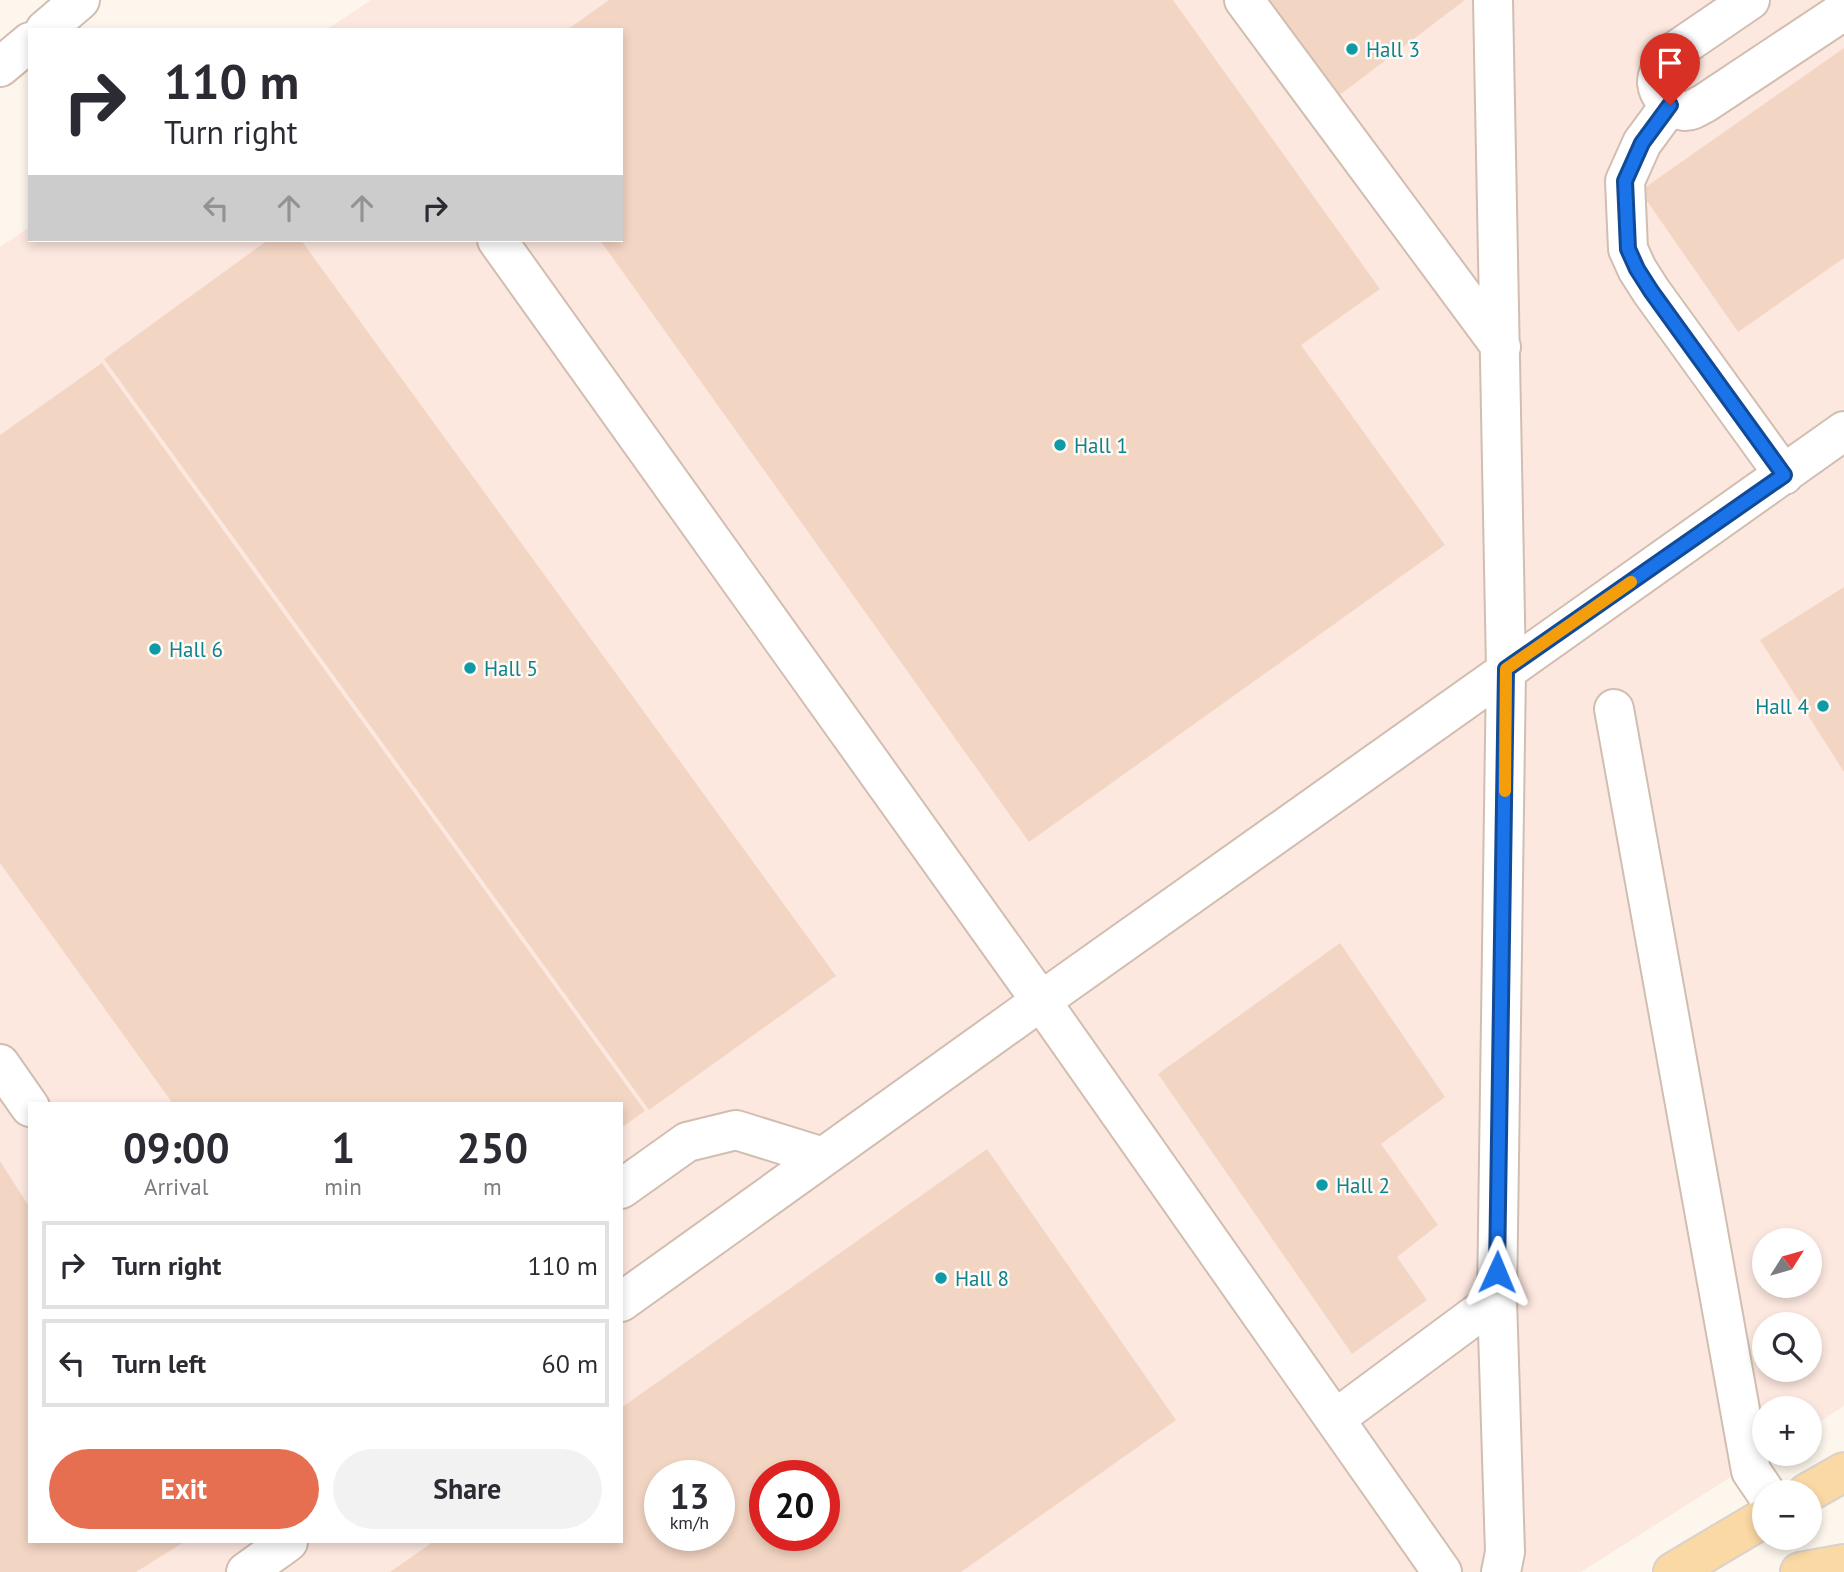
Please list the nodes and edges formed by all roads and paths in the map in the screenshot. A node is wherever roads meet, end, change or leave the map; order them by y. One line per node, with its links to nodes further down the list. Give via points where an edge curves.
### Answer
1 (80, 0): 6 (lane)
2 (1244, 0): 11 (lane)
3 (1493, 0): 11 (lane)
4 (1750, 0): 9 (lane, via 1668,56 1657,83)
5 (1844, 8): 9 (lane, via 1693,110)
6 (47, 28)
7 (28, 44): 8 (lane)
8 (0, 67)
9 (1670, 105): 13 (lane, via 1642,143 1625,181 1628,249 1651,291)
10 (499, 242): 16 (lane)
11 (1501, 347): 14 (lane)
12 (1844, 431): 13 (lane)
13 (1784, 475): 14 (lane)
14 (1506, 669): 16 (lane); 21 (lane)
15 (1614, 709): 25 (lane, via 1751,1471)
16 (1041, 1000): 19 (lane); 23 (lane)
17 (0, 1064): 18 (lane)
18 (28, 1104)
19 (823, 1157): 20 (lane, via 736,1130 687,1142); 22 (lane)
20 (623, 1188)
21 (1497, 1299): 23 (lane); 32 (lane, via 1505,1552)
22 (623, 1301)
23 (1335, 1419): 31 (lane)
24 (1844, 1472): 26 (main road)
25 (1757, 1480)
26 (1822, 1484)
27 (1752, 1525): 33 (main road)
28 (287, 1543): 30 (lane)
29 (1844, 1564): 34 (main road)
30 (246, 1572)
31 (1442, 1572)
32 (1501, 1572)
33 (1673, 1572)
34 (1800, 1572)

